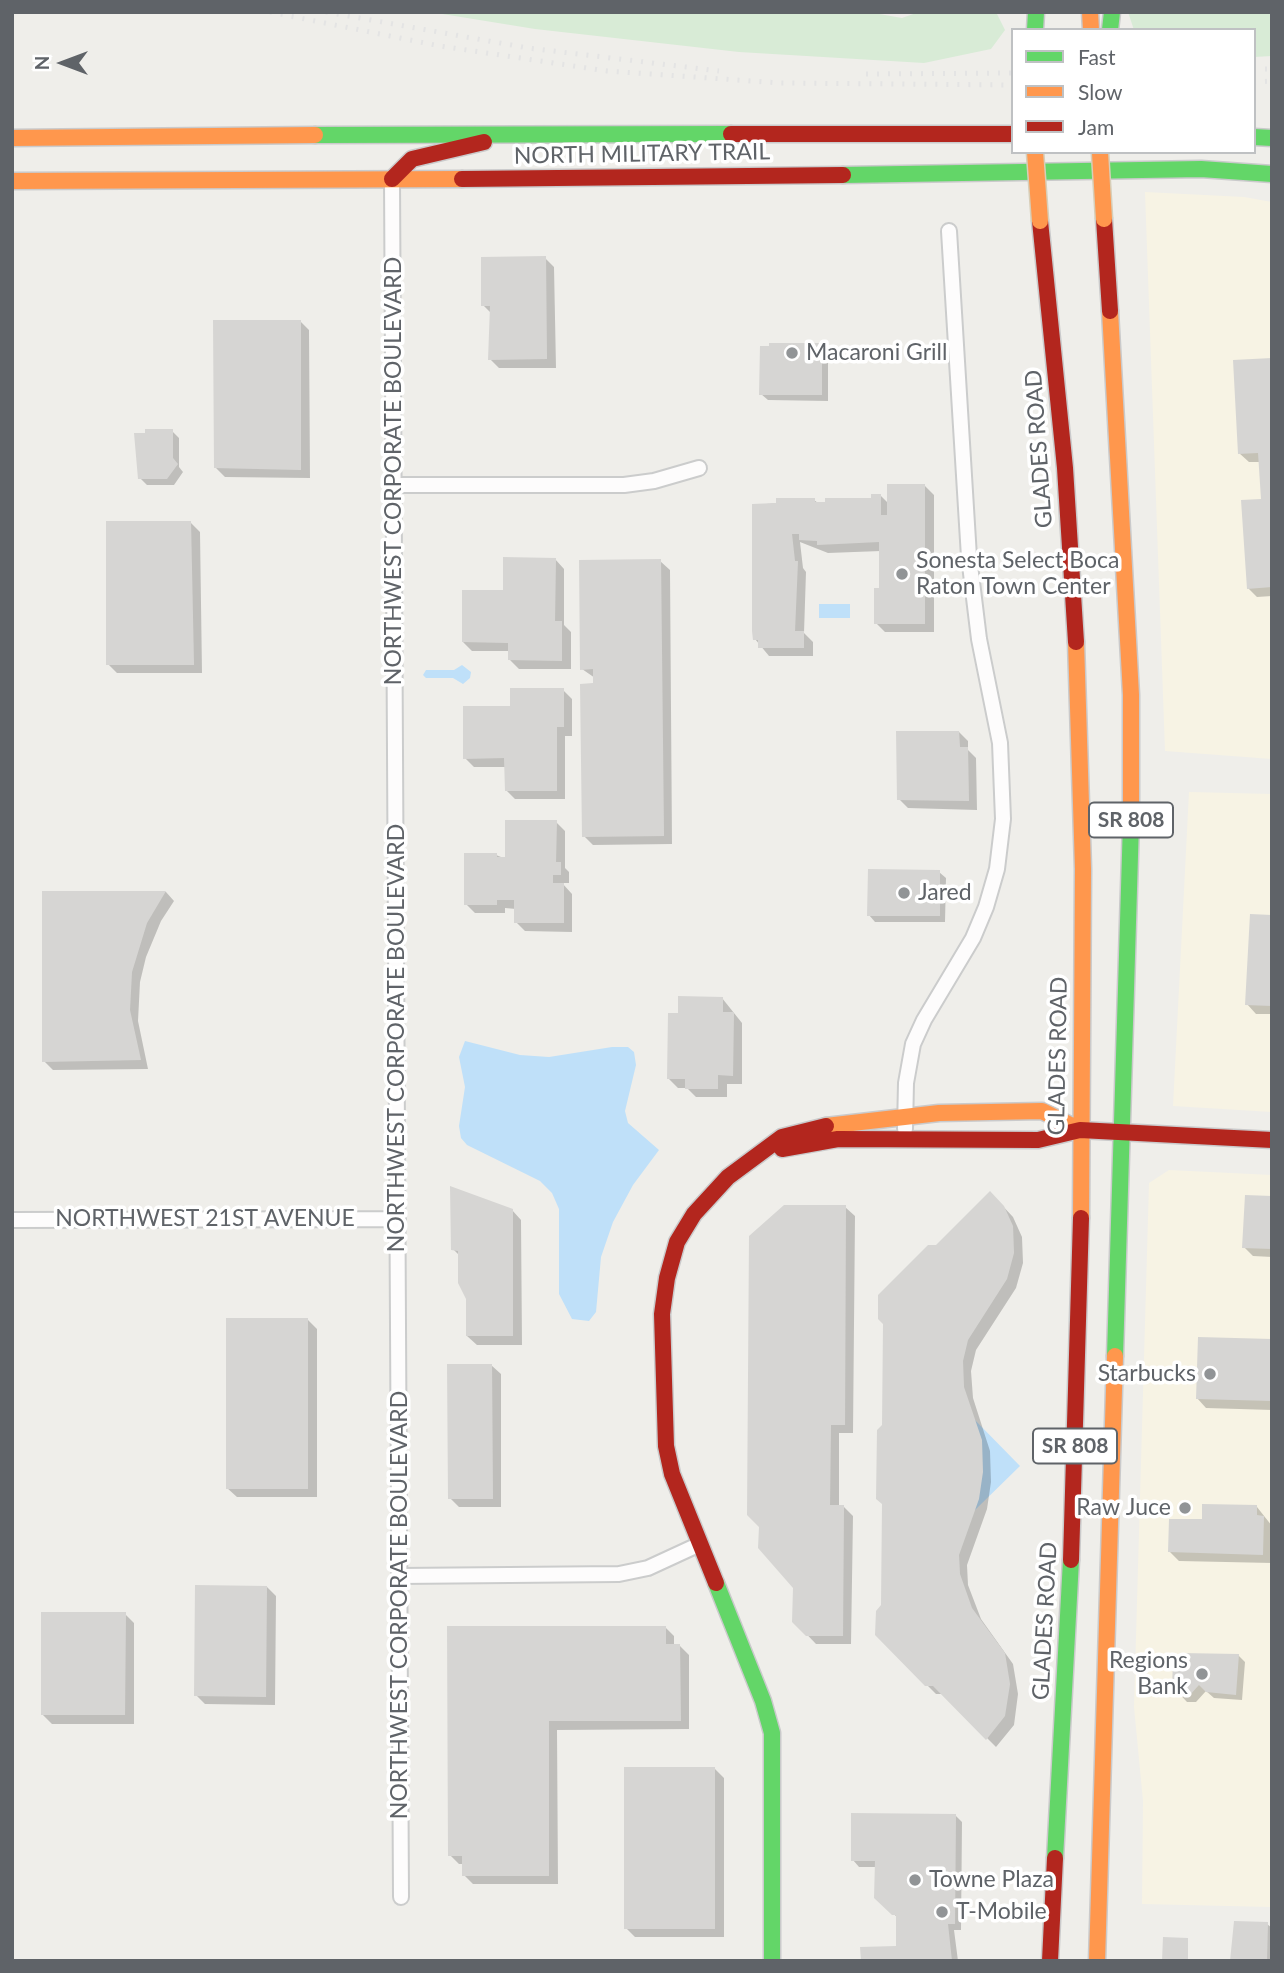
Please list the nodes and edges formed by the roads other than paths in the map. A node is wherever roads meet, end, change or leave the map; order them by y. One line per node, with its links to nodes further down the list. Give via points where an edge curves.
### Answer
1 (527, 134): 2 (main road, NORTH MILITARY TRAIL); 3 (main road, NORTH MILITARY TRAIL); 7 (main road, via 412,159)
2 (1011, 134)
3 (12, 138)
4 (1035, 154): 13 (main road, GLADES ROAD / SR 808, bridge, via 1065,468 1078,683 1083,869)
5 (1100, 154): 14 (main road, SR 808, bridge, via 1131,695 1131,898)
6 (1272, 174): 7 (main road, NORTH MILITARY TRAIL, via 1201,169)
7 (392, 178): 8 (main road, NORTH MILITARY TRAIL); 11 (street, NORTHWEST CORPORATE BOULEVARD)
8 (12, 181)
9 (949, 231): 12 (street, via 971,577 1000,743 1003,827 998,869 986,907 969,946 917,1032 908,1070)
10 (699, 468): 11 (street, via 624,485)
11 (394, 485): 17 (street, NORTHWEST CORPORATE BOULEVARD)
12 (905, 1122): 13 (main road, via 1042,1111); 16 (main road, via 805,1129 782,1138)
13 (1080, 1130): 14 (main road); 16 (main road, via 1038,1140 838,1139); 23 (main road, GLADES ROAD / SR 808, via 1080,1311 1071,1565)
14 (1123, 1132): 15 (main road); 24 (main road, SR 808)
15 (1272, 1140)
16 (768, 1150): 19 (main road, via 728,1177 694,1214 677,1242 667,1278 662,1331 666,1446 672,1474)
17 (398, 1219): 18 (street, NORTHWEST 21ST AVENUE); 20 (street, NORTHWEST CORPORATE BOULEVARD)
18 (12, 1220)
19 (700, 1544): 20 (street, via 648,1568 619,1574); 22 (main road, via 772,1733)
20 (400, 1576): 21 (street, NORTHWEST CORPORATE BOULEVARD)
21 (401, 1897)
22 (772, 1961)
23 (1050, 1961)
24 (1097, 1961)

